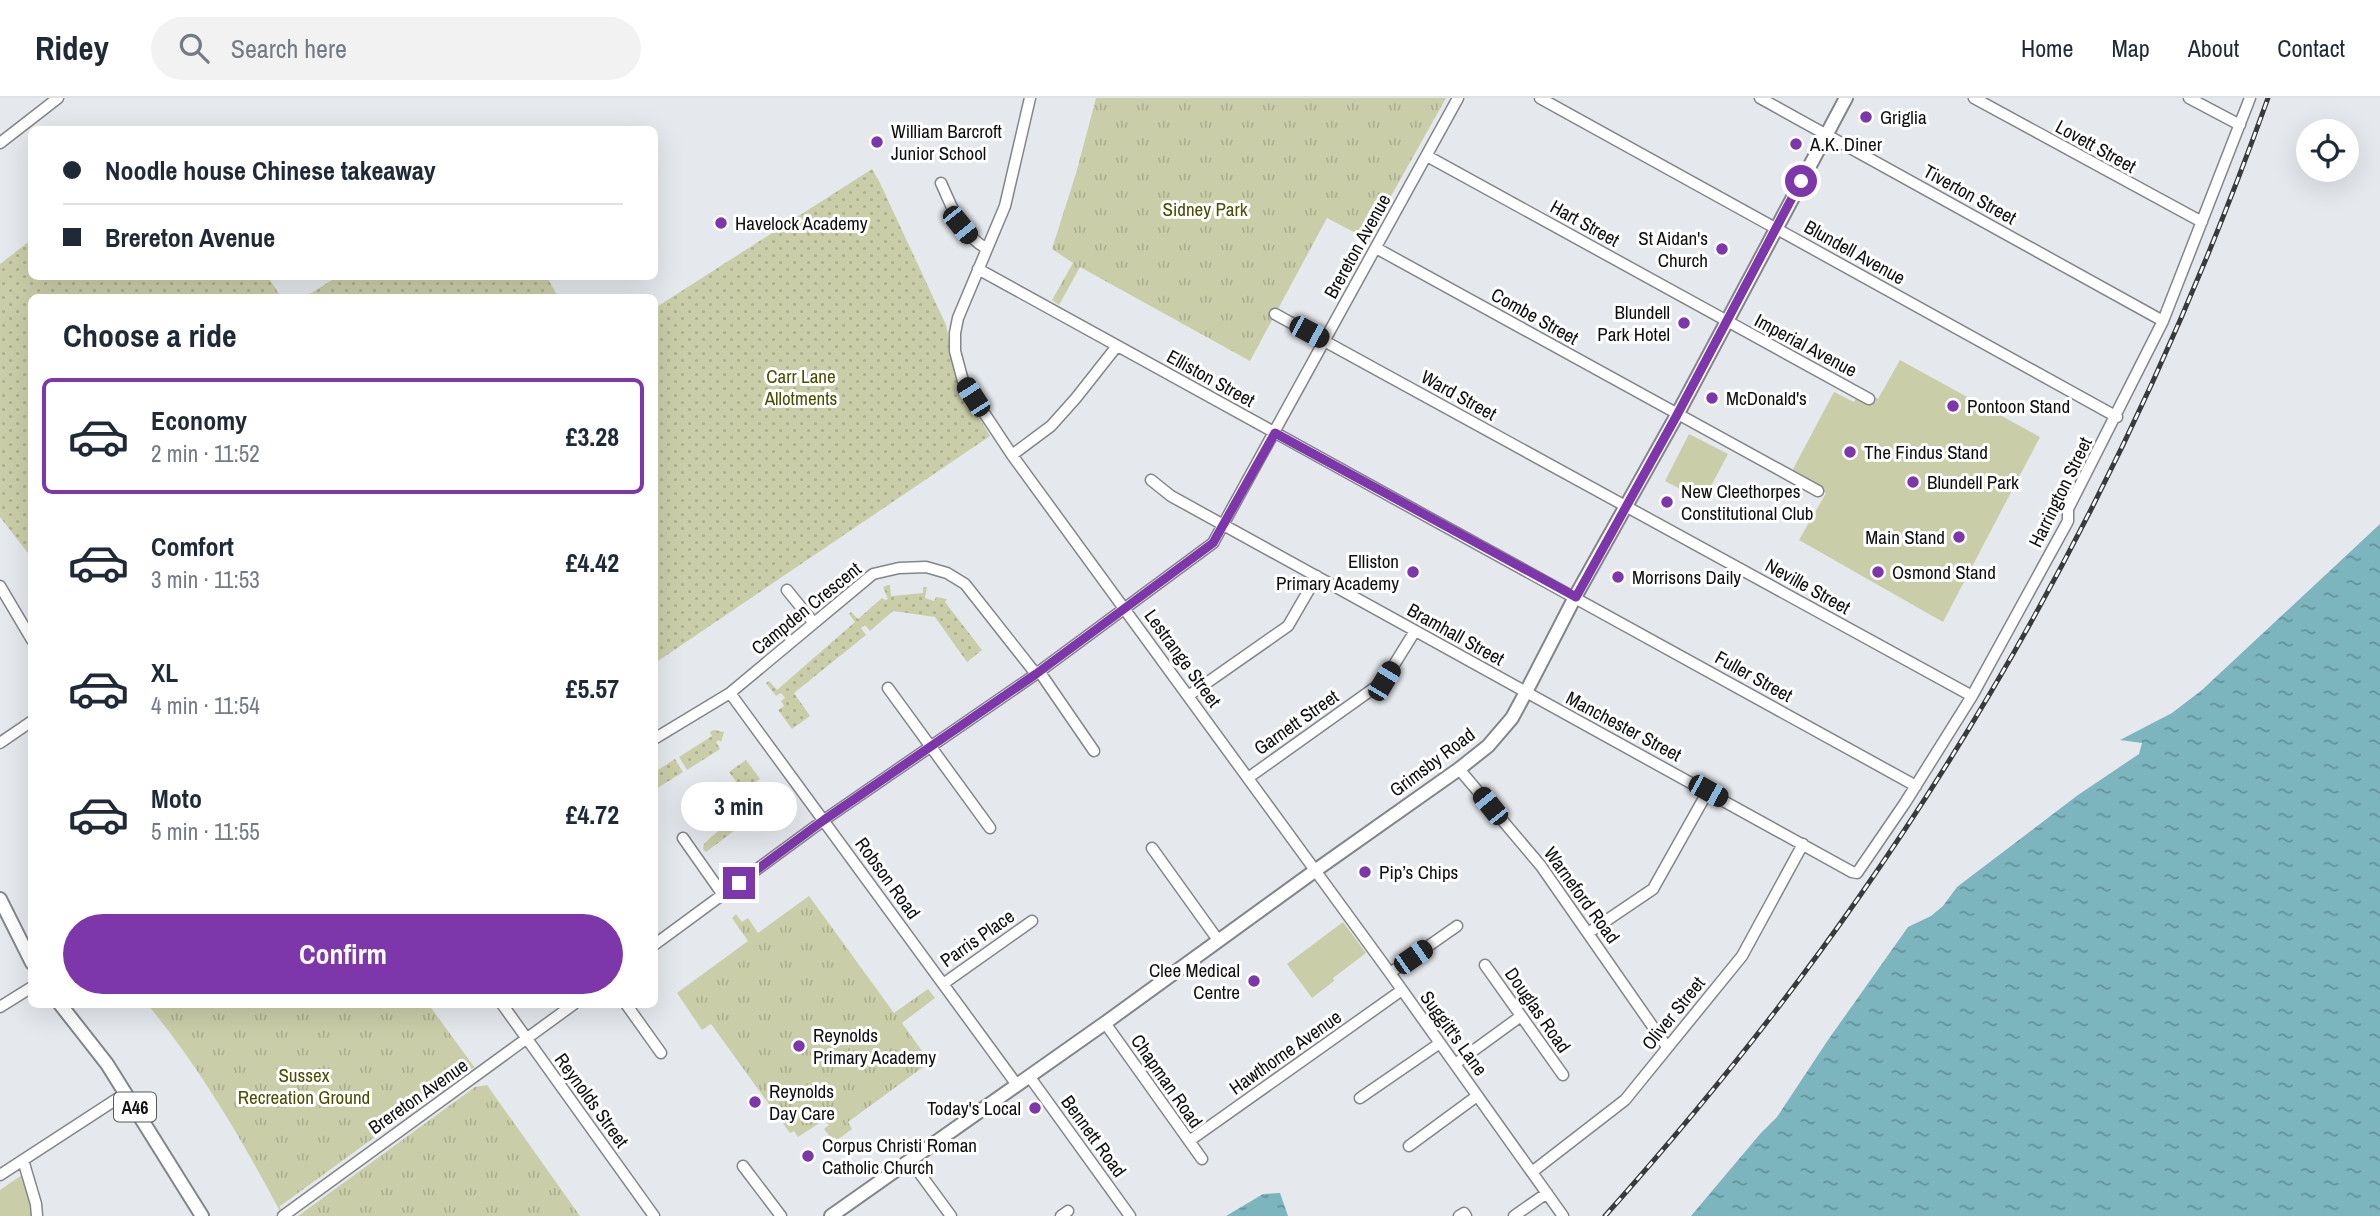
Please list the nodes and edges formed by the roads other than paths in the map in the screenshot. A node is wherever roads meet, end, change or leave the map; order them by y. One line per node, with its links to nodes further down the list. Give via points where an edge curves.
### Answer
1 (58, 98): 12 (street)
2 (1031, 98): 18 (street, Lestrange Street, via 1004,206)
3 (1458, 98): 13 (street, Brereton Avenue)
4 (1541, 98): 16 (street, Blundell Avenue)
5 (1760, 98): 11 (street, Tiverton Street)
6 (1846, 98): 11 (main road, Grimsby Road)
7 (1974, 98): 15 (street, Lovett Street)
8 (2189, 98): 10 (street)
9 (2250, 98): 10 (street, Harrington Street)
10 (2240, 125): 15 (street, Harrington Street)
11 (1827, 135): 16 (main road, Grimsby Road); 22 (street, Tiverton Street)
12 (0, 143)
13 (1427, 156): 17 (street, Brereton Avenue); 21 (street, Hart Street)
14 (941, 183): 18 (street, via 960,225)
15 (2203, 222): 22 (street, Harrington Street)
16 (1775, 228): 21 (main road, Grimsby Road); 27 (street, Blundell Avenue)
17 (1376, 248): 23 (street, Brereton Avenue); 26 (street, Combe Street)
18 (987, 249): 19 (street, Lestrange Street)
19 (978, 269): 24 (street, Elliston Street); 29 (street, Lestrange Street, via 958,318 955,351 963,381)
20 (1275, 314): 23 (street, Ward Street)
21 (1726, 321): 25 (street, Imperial Avenue); 26 (main road, Grimsby Road)
22 (2163, 321): 27 (street, Harrington Street)
23 (1326, 341): 28 (street, Brereton Avenue); 32 (street, Ward Street)
24 (1117, 346): 28 (street, Elliston Street); 29 (street, via 1051,426)
25 (1869, 399)
26 (1677, 415): 31 (street, Combe Street); 32 (main road, Grimsby Road)
27 (2116, 417): 47 (street, Harrington Street, via 2068,509 2068,521)
28 (1275, 433): 33 (street, Brereton Avenue); 37 (street, Elliston Street)
29 (1012, 455): 38 (street, Lestrange Street)
30 (1151, 480): 33 (street, Bramhall Street, via 1171,496)
31 (1818, 491)
32 (1626, 506): 37 (main road, Grimsby Road); 47 (street, Neville Street)
33 (1225, 524): 34 (street, Bramhall Street); 38 (street, Brereton Avenue, via 1213,543)
34 (1317, 576): 40 (street, Bramhall Street); 46 (street, via 1288,626)
35 (0, 586): 41 (street)
36 (787, 590): 39 (street)
37 (1576, 597): 44 (main road, Grimsby Road); 55 (street, Fuller Street)
38 (1125, 607): 42 (street, Brereton Avenue); 46 (street, Lestrange Street)
39 (813, 622): 42 (street, Campden Crescent, via 873,574 926,566 965,584); 45 (street, Campden Crescent)
40 (1415, 631): 44 (street, Bramhall Street); 54 (street, Garnett Street, via 1384,681)
41 (28, 633)
42 (1037, 672): 51 (street, Brereton Avenue); 52 (street, Campden Crescent)
43 (888, 688): 51 (street)
44 (1527, 692): 53 (main road, Grimsby Road, via 1488,746); 56 (street, Manchester Street)
45 (730, 693): 49 (street, Campden Crescent); 57 (street, Robson Road)
46 (1188, 696): 54 (street, Lestrange Street)
47 (1972, 696): 55 (street, Harrington Street)
48 (28, 725): 50 (street)
49 (658, 737)
50 (0, 743)
51 (931, 747): 57 (street, Brereton Avenue); 58 (street)
52 (1094, 751)
53 (1460, 769): 62 (main road, Grimsby Road); 68 (street, Warneford Road, via 1541,866)
54 (1248, 778): 62 (street, Lestrange Street)
55 (1916, 786): 63 (street, Harrington Street, via 1861,870)
56 (1708, 791): 60 (street, Manchester Street); 68 (street, via 1653,889)
57 (824, 820): 64 (street, Brereton Avenue); 74 (street, Robson Road)
58 (990, 828)
59 (682, 838): 64 (street)
60 (1803, 844): 63 (street, Manchester Street); 86 (street, Oliver Street, via 1742,956)
61 (1152, 848): 69 (street)
62 (1316, 870): 69 (main road, Grimsby Road); 73 (street, Suggitt's Lane)
63 (1852, 873)
64 (723, 895): 70 (street, Brereton Avenue)
65 (0, 899): 71 (main road)
66 (1031, 921): 74 (street, Parris Place)
67 (1457, 926): 73 (street)
68 (1588, 933): 86 (street, Warneford Road)
69 (1218, 940): 83 (main road, Grimsby Road)
70 (658, 942)
71 (28, 955)
72 (1485, 965): 82 (street, Douglas Road)
73 (1390, 973): 76 (street, Suggitt's Lane)
74 (943, 984): 91 (street, Robson Road)
75 (28, 990): 77 (street)
76 (1402, 990): 85 (street, Suggitt's Lane); 95 (street, Hawthorne Avenue)
77 (0, 1007)
78 (63, 1008): 92 (main road, A46)
79 (505, 1008): 84 (street, Reynolds Street)
80 (569, 1008): 84 (street, Brereton Avenue)
81 (629, 1008): 87 (street)
82 (1521, 1016): 88 (street); 89 (street, Douglas Road)
83 (1104, 1023): 90 (main road, Grimsby Road); 95 (street, Chapman Road)
84 (527, 1039): 106 (street, Brereton Avenue); 107 (street, Reynolds Street)
85 (1440, 1043): 88 (street, Suggitt's Lane); 94 (street)
86 (1667, 1047): 101 (street, Oliver Street, via 1625,1100)
87 (661, 1053)
88 (1454, 1064): 93 (street, Suggitt's Lane)
89 (1563, 1075)
90 (1029, 1076): 91 (main road, Grimsby Road); 111 (street, Bennett Road)
91 (1017, 1085): 99 (main road, Grimsby Road)
92 (126, 1093): 98 (street); 105 (main road, A46)
93 (1477, 1096): 96 (street); 101 (street, Suggitt's Lane)
94 (1360, 1098)
95 (1189, 1141): 97 (street, Chapman Road)
96 (1409, 1146)
97 (1202, 1159)
98 (23, 1160): 102 (street); 104 (street)
99 (910, 1160): 109 (main road, Grimsby Road); 110 (street)
100 (743, 1166): 108 (street)
101 (1532, 1172): 103 (street, Suggitt's Lane)
102 (0, 1175)
103 (1547, 1193): 114 (street); 115 (street, Suggitt's Lane)
104 (37, 1216)
105 (202, 1216)
106 (283, 1216)
107 (654, 1216)
108 (781, 1216)
109 (831, 1216)
110 (951, 1216)
111 (1130, 1216)
112 (1459, 1216): 113 (street)
113 (1466, 1216)
114 (1514, 1216)
115 (1563, 1216)

